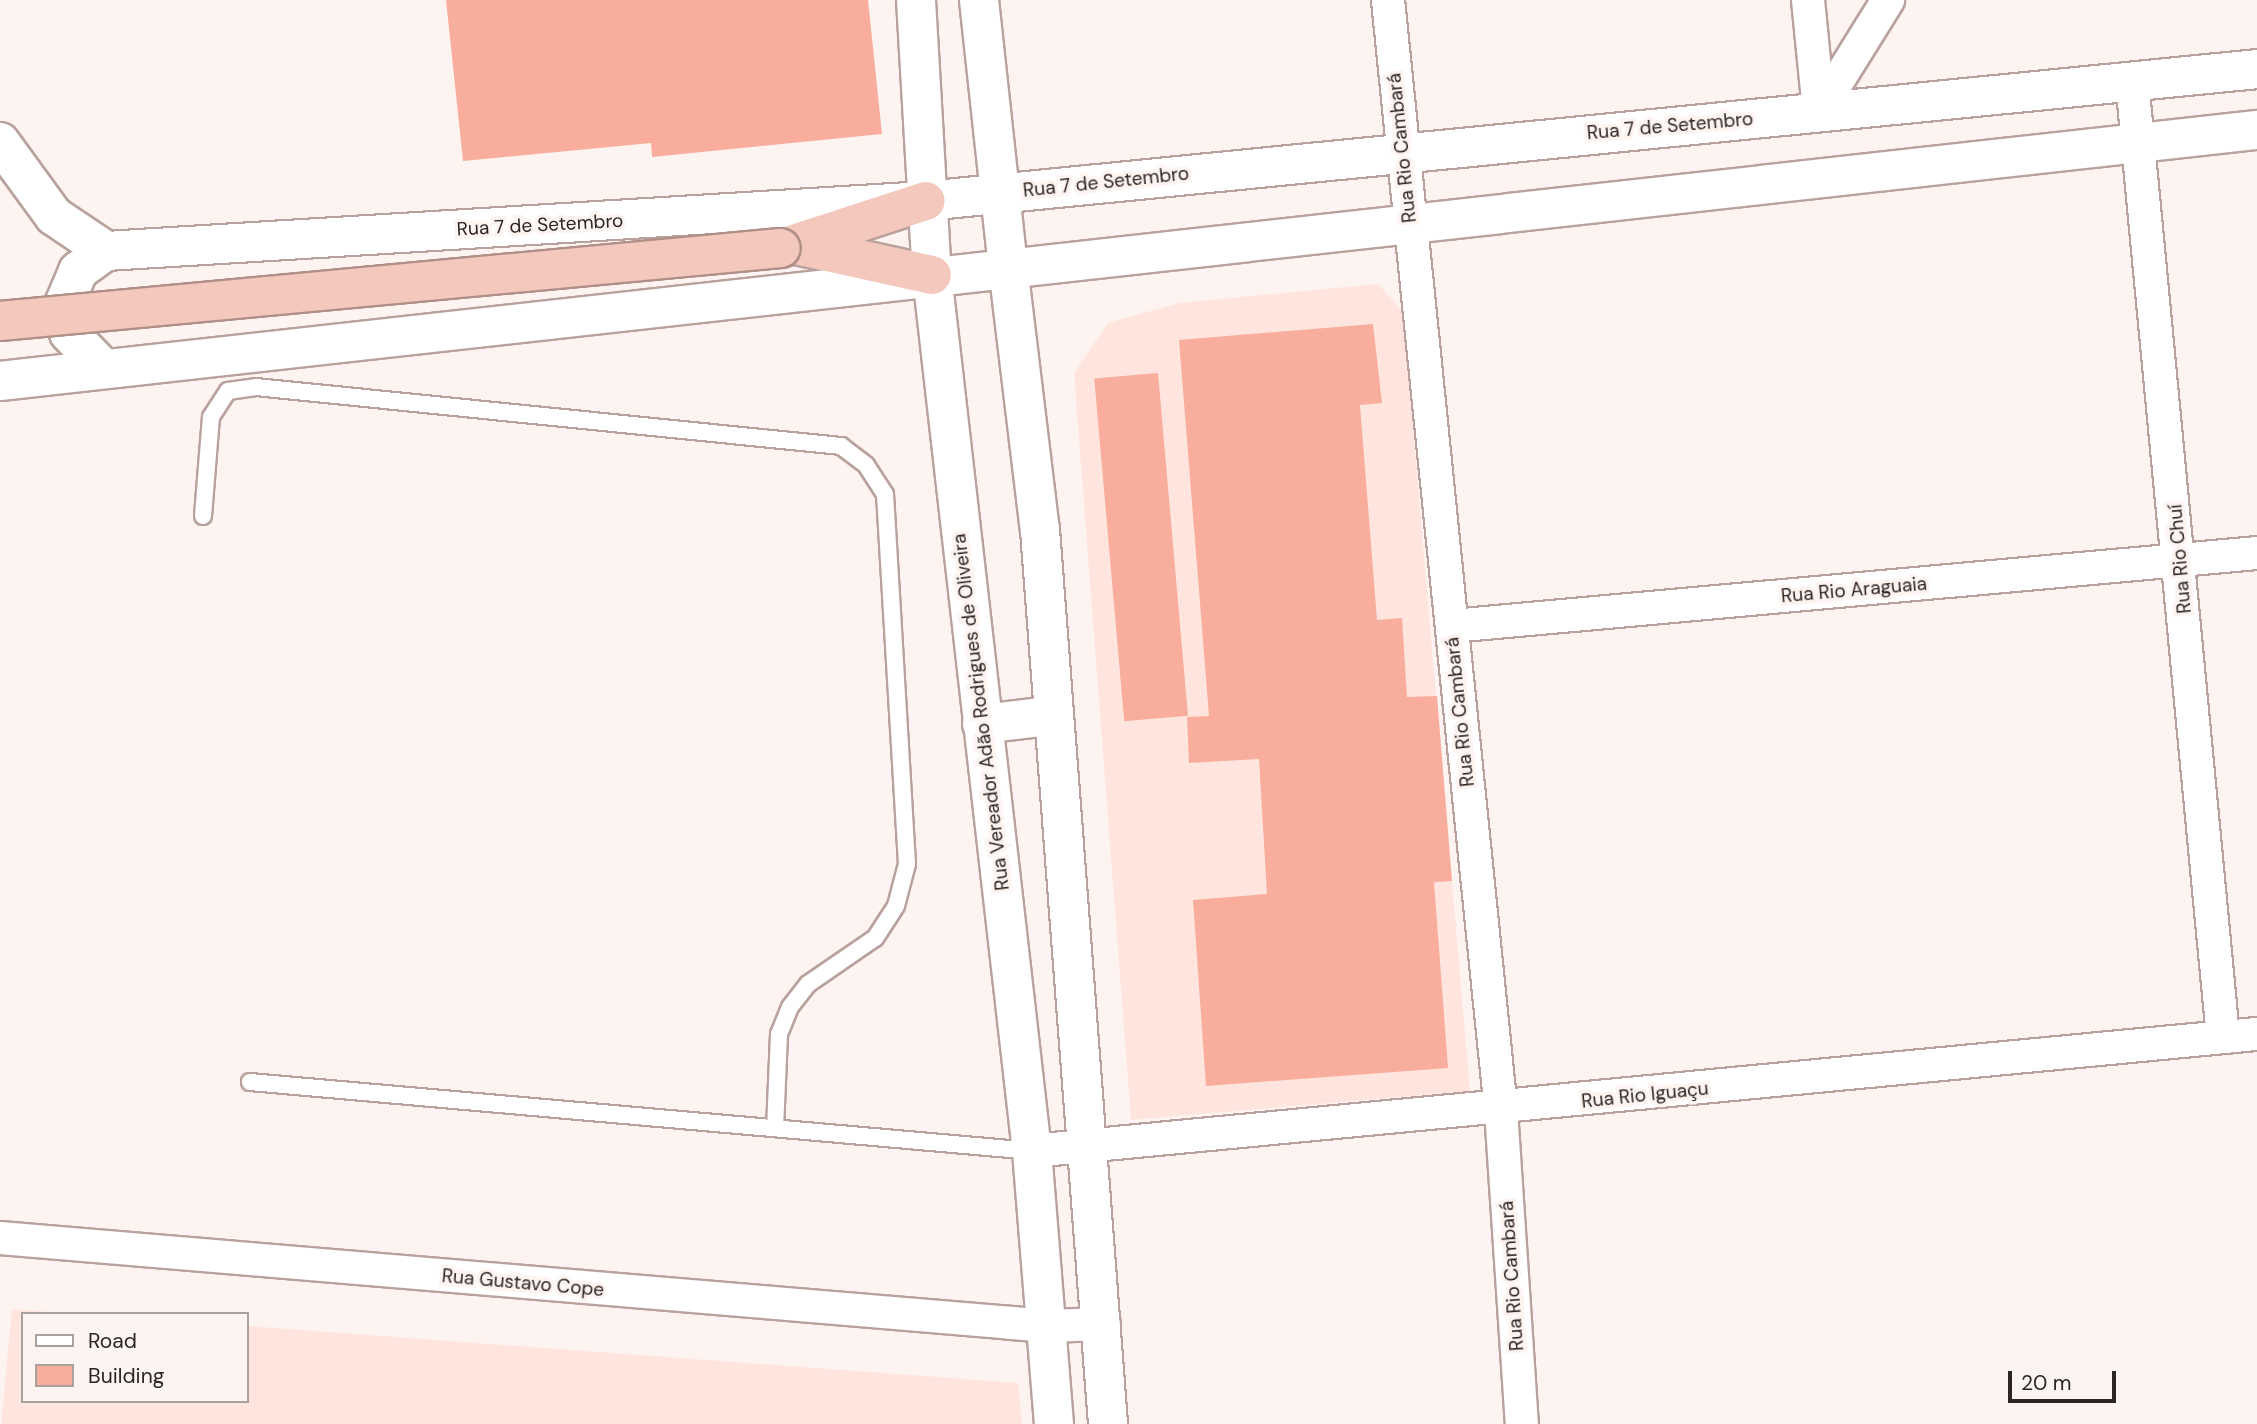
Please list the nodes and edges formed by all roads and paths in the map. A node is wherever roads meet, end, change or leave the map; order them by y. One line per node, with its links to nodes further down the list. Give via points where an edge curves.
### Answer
1 (916, 0): 14 (main road, Rua Vereador Adão Rodrigues de Oliveira)
2 (979, 0): 13 (main road)
3 (1388, 0): 12 (street, Rua Rio Cambará)
4 (1808, 0): 8 (street)
5 (1888, 0): 8 (street)
6 (2257, 69): 7 (main road, Rua 7 de Setembro)
7 (2132, 81): 8 (main road, Rua 7 de Setembro); 10 (street, Rua Rio Chuí)
8 (1819, 111): 12 (main road, Rua 7 de Setembro)
9 (2257, 130): 10 (main road)
10 (2142, 140): 15 (main road); 25 (street, Rua Rio Chuí)
11 (0, 142): 17 (main road, via 54,216)
12 (1401, 151): 13 (main road, Rua 7 de Setembro); 15 (street, Rua Rio Cambará)
13 (999, 194): 14 (main road, Rua 7 de Setembro); 18 (main road)
14 (926, 201): 16 (highway); 17 (main road, Rua 7 de Setembro); 19 (main road, Rua Vereador Adão Rodrigues de Oliveira)
15 (1410, 219): 18 (main road); 26 (street, Rua Rio Cambará)
16 (791, 247): 19 (highway); 20 (highway, bridge)
17 (106, 251): 21 (main road, via 78,271 65,302 69,333)
18 (1008, 267): 19 (main road); 27 (main road, via 1040,530)
19 (932, 275): 21 (main road); 28 (main road, Rua Vereador Adão Rodrigues de Oliveira)
20 (0, 321)
21 (101, 366): 22 (main road)
22 (0, 381)
23 (203, 516): 33 (lane, via 211,417 228,391 256,387 841,446 866,465 885,494 908,864 896,906 875,939 808,984 790,1007 779,1034)
24 (2257, 553): 25 (street, Rua Rio Araguaia)
25 (2180, 560): 26 (street, Rua Rio Araguaia); 30 (street, Rua Rio Chuí)
26 (1452, 626): 32 (street, Rua Rio Cambará)
27 (1049, 716): 28 (main road); 34 (main road)
28 (982, 723): 35 (main road, Rua Vereador Adão Rodrigues de Oliveira)
29 (2257, 1034): 30 (street, Rua Rio Iguaçu)
30 (2223, 1037): 32 (street, Rua Rio Iguaçu)
31 (250, 1082): 33 (lane)
32 (1501, 1110): 34 (street, Rua Rio Iguaçu); 41 (street, Rua Rio Cambará)
33 (775, 1128): 35 (lane)
34 (1090, 1147): 35 (street, Rua Rio Iguaçu); 37 (main road)
35 (1032, 1151): 38 (main road, Rua Vereador Adão Rodrigues de Oliveira)
36 (0, 1238): 38 (street, Rua Gustavo Cope)
37 (1104, 1324): 38 (street, Rua Gustavo Cope); 40 (main road)
38 (1047, 1326): 39 (main road, Rua Vereador Adão Rodrigues de Oliveira)
39 (1054, 1424)
40 (1108, 1424)
41 (1522, 1424)

